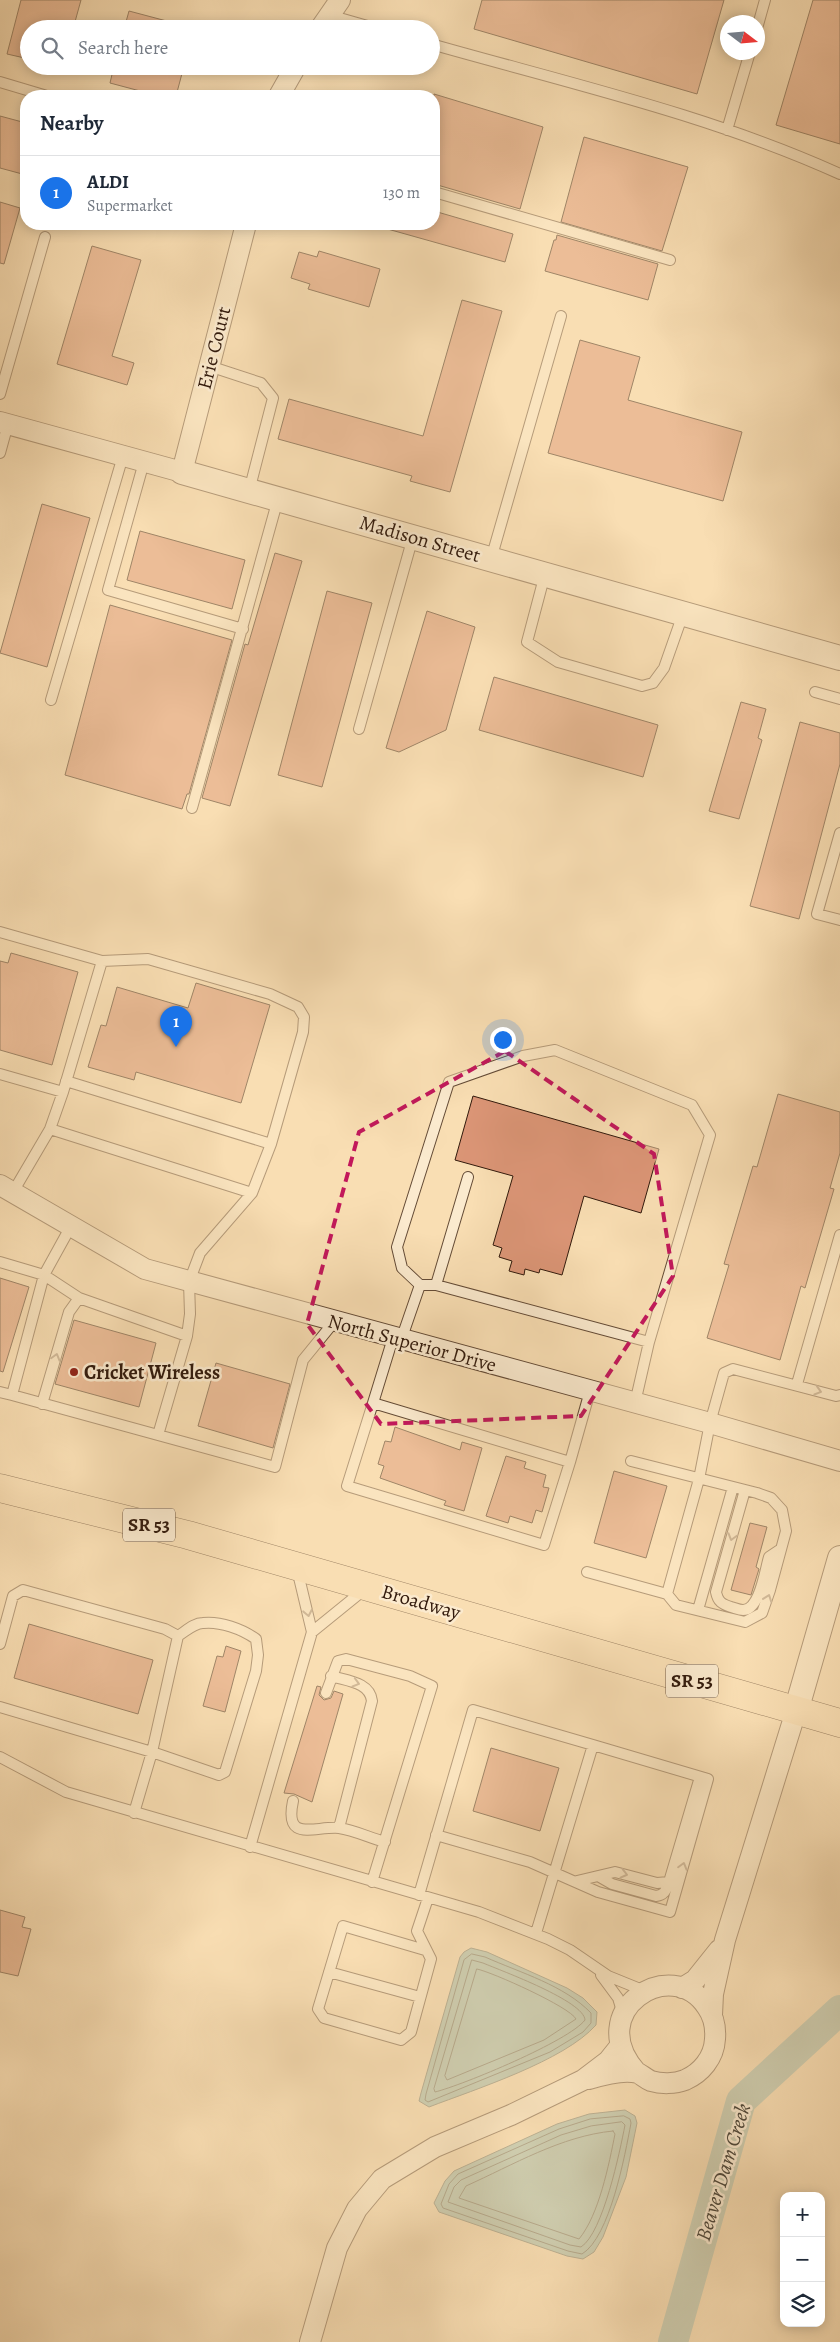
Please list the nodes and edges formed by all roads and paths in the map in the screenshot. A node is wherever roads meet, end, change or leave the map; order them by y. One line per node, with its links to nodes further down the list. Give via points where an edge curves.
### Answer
1 (765, 0): 3 (lane)
2 (330, 15): 4 (lane)
3 (761, 15)
4 (347, 20)
5 (440, 47): 11 (lane)
6 (748, 60): 11 (lane)
7 (291, 75): 10 (street)
8 (0, 82): 9 (lane)
9 (27, 90)
10 (282, 90)
11 (727, 130): 12 (lane, via 788,151)
12 (840, 174)
13 (440, 194): 16 (lane)
14 (244, 230): 18 (street, Erie Court)
15 (45, 238): 19 (lane)
16 (670, 260)
17 (561, 316): 28 (lane)
18 (209, 366): 24 (street, Erie Court); 25 (lane, via 261,383 273,398)
19 (0, 394)
20 (4, 423): 21 (lane); 22 (street, Madison Street)
21 (0, 453)
22 (123, 456): 23 (street, Madison Street); 35 (lane)
23 (144, 462): 24 (street, Madison Street); 31 (lane, via 108,590)
24 (182, 472): 25 (street, Madison Street)
25 (249, 491): 26 (street, Madison Street)
26 (278, 499): 27 (street, Madison Street); 31 (lane)
27 (413, 537): 28 (street, Madison Street); 36 (lane)
28 (491, 559): 29 (street, Madison Street)
29 (545, 574): 30 (street, Madison Street); 30 (lane, via 527,642 558,662 642,686 653,683 667,661)
30 (683, 614): 32 (street, Madison Street)
31 (243, 629): 37 (lane)
32 (839, 655)
33 (816, 692): 34 (lane)
34 (840, 699)
35 (51, 700)
36 (359, 729)
37 (192, 808)
38 (840, 833): 39 (lane, via 817,914)
39 (840, 920)
40 (0, 932): 41 (lane)
41 (102, 960): 43 (lane); 46 (lane, via 148,959 270,994 298,1007 304,1016 303,1032)
42 (0, 1074): 44 (lane)
43 (66, 1081): 44 (lane); 46 (lane)
44 (63, 1092): 45 (lane)
45 (50, 1129): 48 (lane); 49 (lane)
46 (271, 1144): 49 (lane)
47 (468, 1177): 57 (lane)
48 (6, 1188): 50 (street, North Superior Drive)
49 (252, 1193): 55 (lane, via 200,1254)
50 (71, 1226): 54 (lane); 55 (street, North Superior Drive, via 145,1269)
51 (840, 1235): 53 (lane)
52 (0, 1262): 54 (lane)
53 (836, 1267): 63 (lane)
54 (44, 1275): 58 (lane); 67 (lane)
55 (189, 1282): 59 (street, North Superior Drive); 60 (lane, via 190,1314)
56 (420, 1285): 57 (lane); 61 (lane); 62 (lane, via 402,1268 397,1247 449,1082 523,1056 555,1050 692,1105 710,1136)
57 (436, 1285): 62 (lane)
58 (79, 1298): 60 (lane); 70 (lane, one-way to 58, via 69,1312)
59 (334, 1322): 61 (street, North Superior Drive); 72 (lane, via 303,1360 275,1467)
60 (186, 1336): 72 (lane)
61 (397, 1339): 64 (street, North Superior Drive); 68 (lane)
62 (649, 1342): 69 (lane)
63 (797, 1384): 66 (lane, one-way to 66); 71 (lane, via 734,1369 724,1373)
64 (590, 1391): 69 (street, North Superior Drive); 74 (lane)
65 (0, 1392): 67 (lane)
66 (840, 1395)
67 (12, 1396): 70 (lane)
68 (374, 1403): 74 (lane); 74 (lane, via 347,1486 535,1543 544,1545)
69 (635, 1403): 71 (street, North Superior Drive)
70 (42, 1404): 72 (lane)
71 (710, 1423): 75 (street, North Superior Drive); 76 (lane)
72 (158, 1435)
73 (631, 1461): 76 (lane)
74 (570, 1462)
75 (840, 1462)
76 (699, 1479): 77 (lane); 85 (lane)
77 (733, 1487): 79 (lane); 86 (lane)
78 (0, 1488): 82 (main road, Broadway / SR 53)
79 (745, 1490): 80 (lane, via 771,1498 782,1510 786,1530); 80 (lane, one-way to 80, via 716,1592 718,1600 743,1610 749,1608 756,1602 769,1557)
80 (781, 1549): 86 (lane, one-way to 80, via 745,1622 762,1612)
81 (840, 1558): 93 (street)
82 (296, 1566): 84 (main road, Broadway / SR 53); 87 (lane, one-way to 87)
83 (587, 1572): 85 (lane)
84 (368, 1587): 87 (lane); 93 (main road, Broadway / SR 53)
85 (667, 1594): 86 (lane, via 676,1604)
86 (698, 1610)
87 (312, 1632): 104 (lane)
88 (178, 1636): 89 (lane, via 165,1629 23,1590 13,1596); 96 (lane); 96 (lane, via 202,1622 246,1632 256,1639 256,1671 224,1772 213,1774)
89 (0, 1644)
90 (331, 1676): 91 (lane); 101 (lane, one-way to 101, via 365,1686 371,1692 372,1701); 103 (lane, via 338,1661 346,1659 410,1676 432,1686)
91 (326, 1693)
92 (0, 1706): 96 (lane)
93 (796, 1711): 94 (main road, Broadway / SR 53); 112 (street)
94 (840, 1723)
95 (593, 1745): 98 (lane); 102 (lane, via 473,1710); 105 (lane)
96 (152, 1752): 100 (lane)
97 (0, 1757): 100 (lane, via 66,1792)
98 (704, 1778): 107 (lane, one-way to 98, via 598,1892 670,1912); 109 (lane)
99 (293, 1801): 101 (lane, via 290,1816 295,1826 302,1830)
100 (134, 1813): 104 (lane)
101 (339, 1828): 103 (lane)
102 (436, 1835): 105 (lane); 110 (lane)
103 (385, 1842): 108 (lane)
104 (250, 1847): 108 (lane)
105 (554, 1872): 107 (lane); 111 (lane)
106 (598, 1876): 107 (lane); 109 (lane, one-way to 109, via 615,1872 657,1883); 109 (lane, via 612,1884 656,1896 666,1892)
107 (577, 1881)
108 (372, 1882): 110 (lane)
109 (669, 1882)
110 (423, 1896): 111 (lane, via 479,1912); 113 (lane, via 417,1931)
111 (536, 1934): 114 (lane, via 570,1950)
112 (725, 1940): 116 (street, via 704,1970); 120 (street, via 713,1994)
113 (426, 1950): 115 (lane, via 343,1926); 118 (lane, via 431,1959)
114 (598, 1970): 117 (lane); 119 (lane, via 618,1998)
115 (329, 1972): 118 (lane); 118 (lane, via 318,2009 324,2018 401,2040 411,2032)
116 (682, 1988): 117 (street, via 660,1986); 120 (street, via 704,2002)
117 (645, 1991): 119 (street, via 632,2000)
118 (420, 1997)
119 (623, 2014): 121 (street, via 618,2030)
120 (712, 2015): 122 (street, via 716,2030 715,2046 698,2073 684,2081 668,2084 652,2081)
121 (620, 2046): 122 (street, via 626,2061); 123 (street, via 608,2061)
122 (637, 2073): 123 (street, via 602,2075)
123 (583, 2080): 124 (street, via 512,2115 435,2146 382,2179 357,2209 337,2248)
124 (310, 2342)

